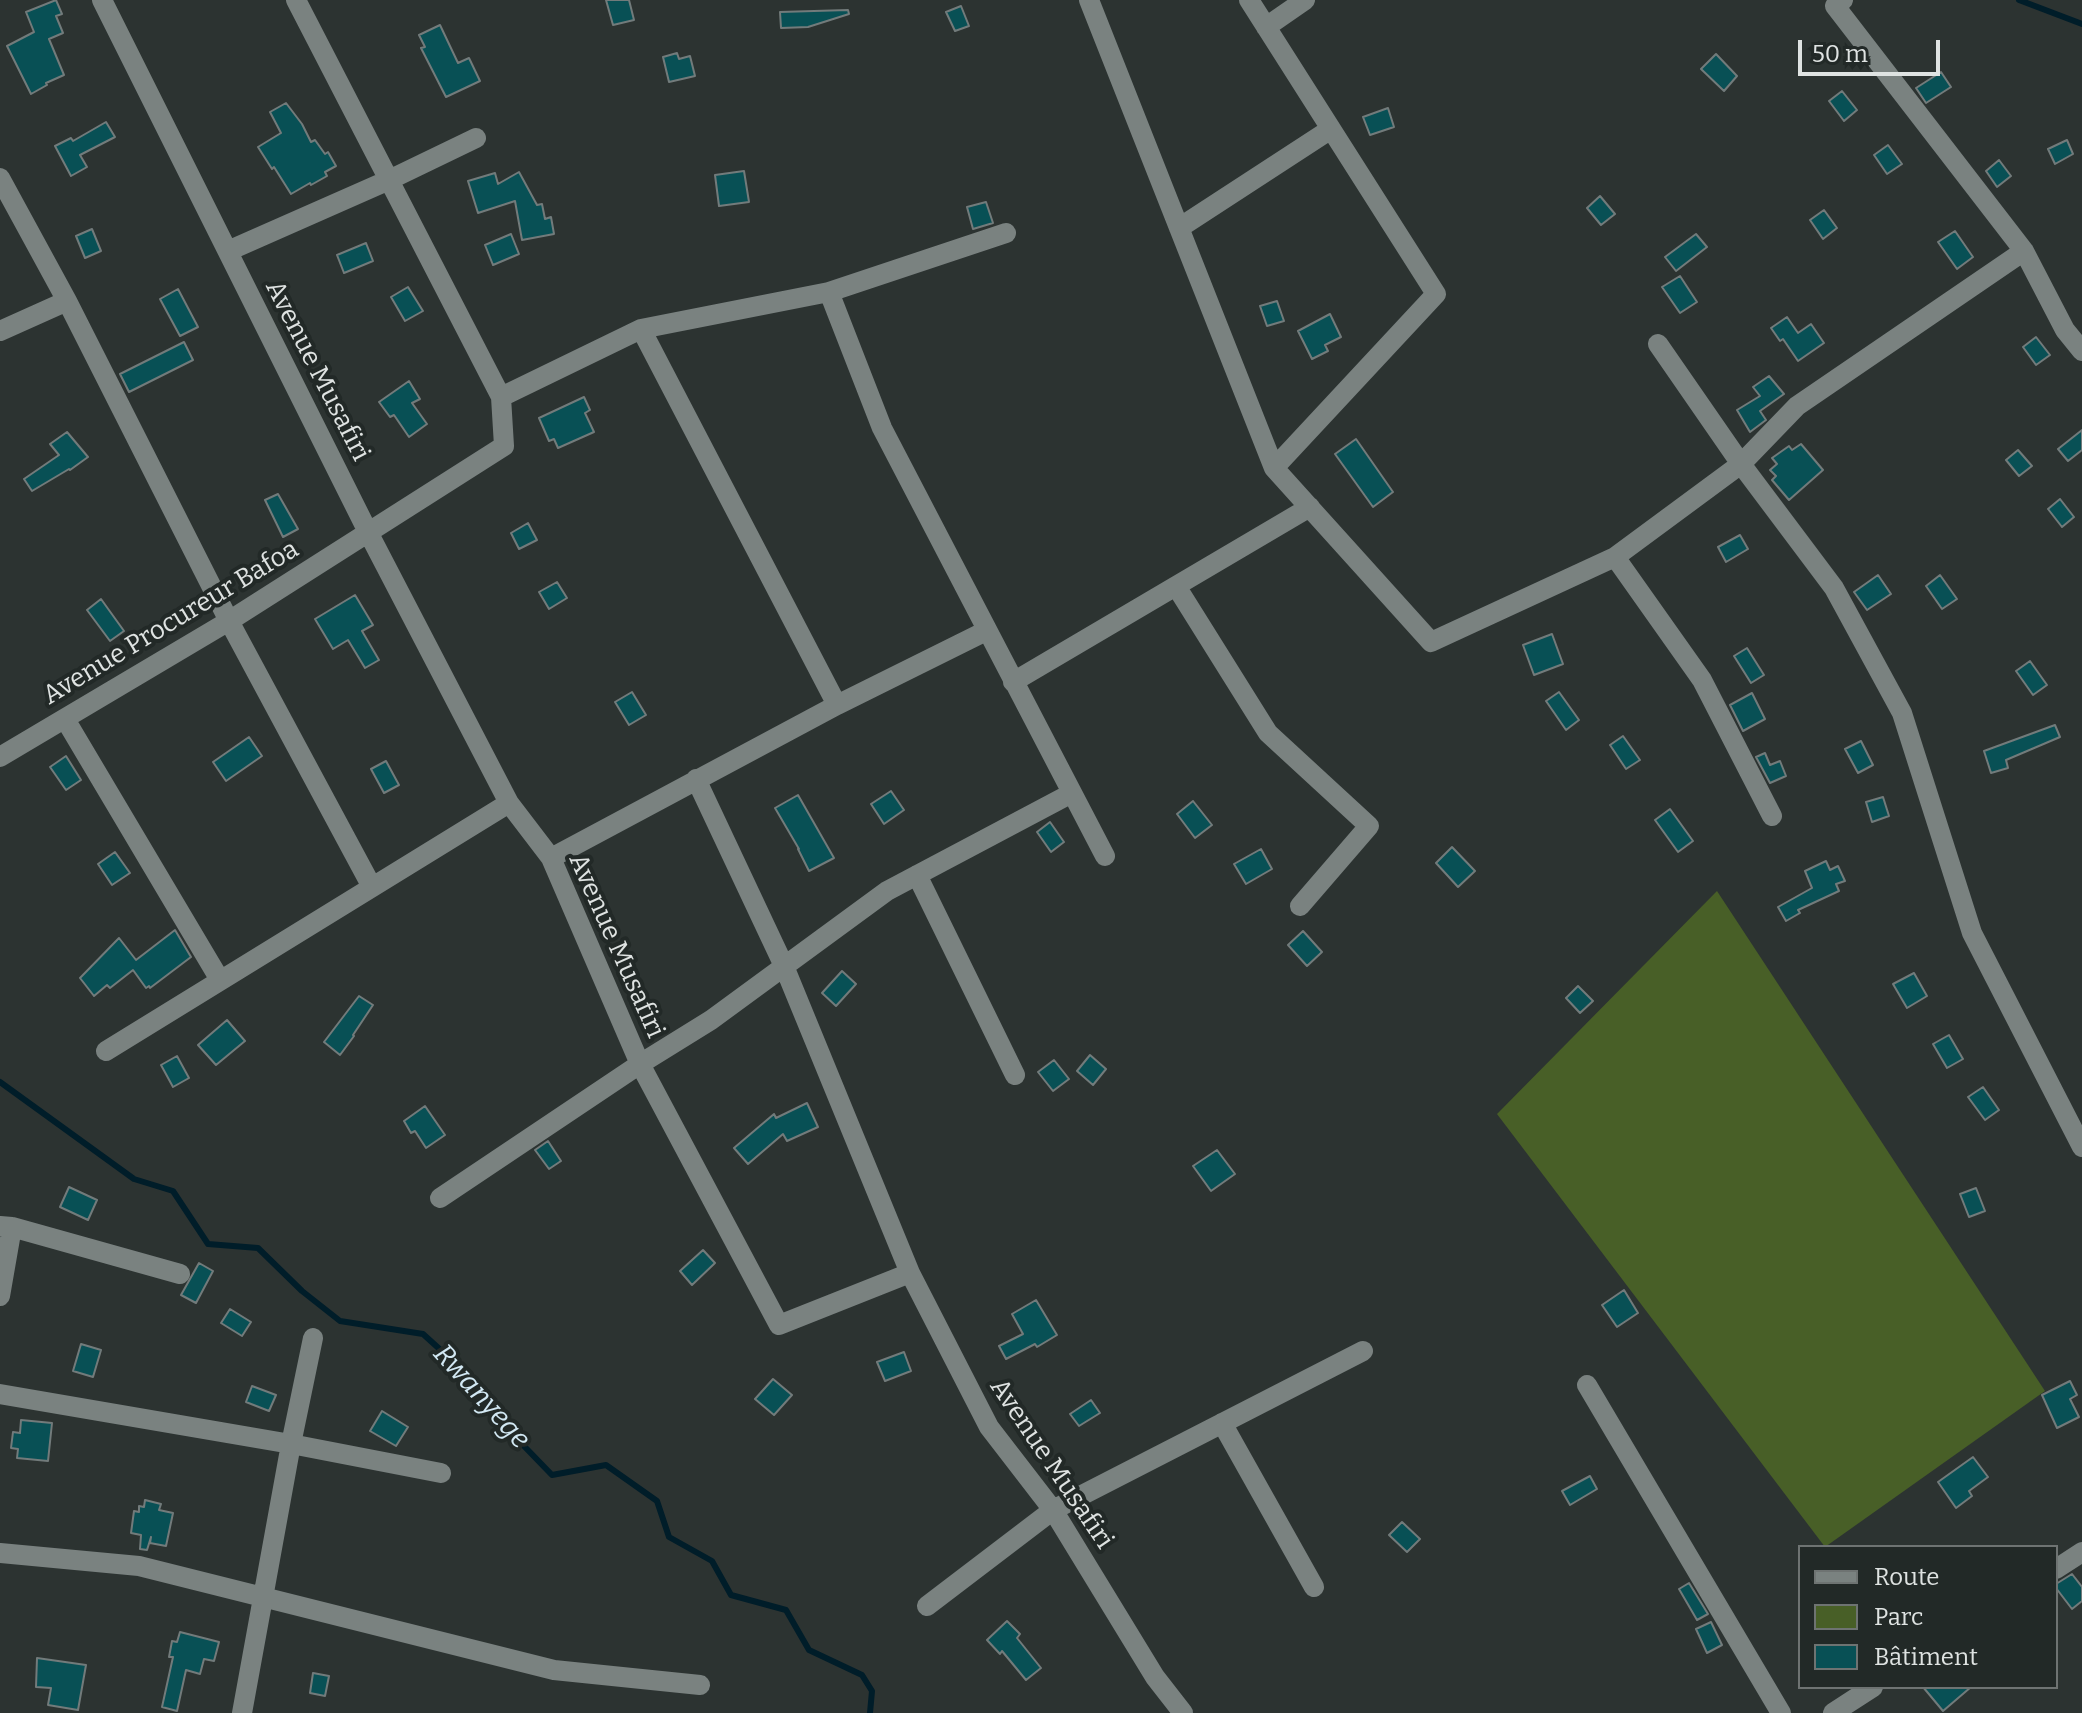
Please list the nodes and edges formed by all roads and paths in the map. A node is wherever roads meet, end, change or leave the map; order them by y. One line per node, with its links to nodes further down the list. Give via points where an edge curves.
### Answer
1 (102, 0): 14 (street, Avenue Musafiri)
2 (296, 0): 11 (street)
3 (1089, 0): 12 (street)
4 (1249, 0): 7 (street)
5 (1305, 0): 7 (street)
6 (1843, 0): 15 (street, via 1835,6)
7 (1266, 27): 8 (street)
8 (1331, 129): 12 (street); 24 (street, via 1436,294)
9 (476, 138): 11 (street)
10 (0, 178): 17 (street)
11 (389, 180): 14 (street); 22 (street)
12 (1179, 228): 24 (street)
13 (1006, 233): 16 (street)
14 (228, 251): 26 (street, Avenue Musafiri)
15 (2024, 251): 21 (street, via 2065,330); 23 (street, via 1797,406)
16 (829, 292): 18 (street); 30 (street, via 882,428)
17 (67, 301): 19 (street); 29 (street)
18 (641, 329): 22 (street); 32 (street)
19 (0, 331)
20 (1658, 344): 23 (street)
21 (2082, 351)
22 (501, 397): 26 (street, Avenue Procureur Bafoa, via 504,446)
23 (1741, 464): 27 (street); 49 (street, via 1834,588 1902,713 1972,933)
24 (1274, 468): 25 (street)
25 (1310, 507): 27 (street, via 1431,642); 28 (street)
26 (368, 532): 29 (street, Avenue Procureur Bafoa); 37 (street, Avenue Musafiri)
27 (1615, 557): 38 (street, via 1702,680)
28 (1176, 586): 31 (street); 43 (street, via 1268,733 1369,826)
29 (229, 621): 33 (street, Avenue Procureur Bafoa); 42 (street)
30 (986, 631): 31 (street); 32 (street)
31 (1013, 682): 36 (street)
32 (837, 705): 35 (street)
33 (65, 719): 34 (street, Avenue Procureur Bafoa); 45 (street)
34 (0, 757)
35 (696, 779): 40 (street); 44 (street)
36 (1072, 793): 39 (street); 41 (street)
37 (509, 803): 40 (street, Avenue Musafiri); 42 (street)
38 (1772, 816)
39 (1105, 856)
40 (551, 858): 47 (street, Avenue Musafiri)
41 (917, 875): 44 (street); 48 (street)
42 (372, 887): 45 (street)
43 (1300, 906)
44 (784, 966): 47 (street); 52 (street)
45 (220, 980): 46 (street)
46 (106, 1051)
47 (640, 1064): 50 (street); 52 (street, Avenue Musafiri, via 779,1325)
48 (1015, 1075)
49 (2082, 1147)
50 (440, 1198)
51 (6, 1227): 53 (street); 54 (street)
52 (910, 1273): 62 (street, Avenue Musafiri, via 989,1427)
53 (180, 1274)
54 (0, 1296)
55 (313, 1338): 60 (street)
56 (1363, 1351): 59 (street)
57 (1587, 1385): 73 (street)
58 (0, 1394): 60 (street)
59 (1222, 1423): 62 (street); 66 (street)
60 (291, 1444): 61 (street); 67 (street)
61 (441, 1473)
62 (1053, 1510): 68 (street); 72 (street, Avenue Musafiri, via 1155,1677)
63 (2082, 1552): 65 (street)
64 (0, 1553): 67 (street, via 139,1566)
65 (2058, 1568)
66 (1314, 1587)
67 (264, 1597): 69 (street, via 554,1670); 71 (street)
68 (927, 1606)
69 (700, 1685)
70 (1870, 1689): 74 (street)
71 (242, 1713)
72 (1183, 1713)
73 (1781, 1713)
74 (1833, 1713)

